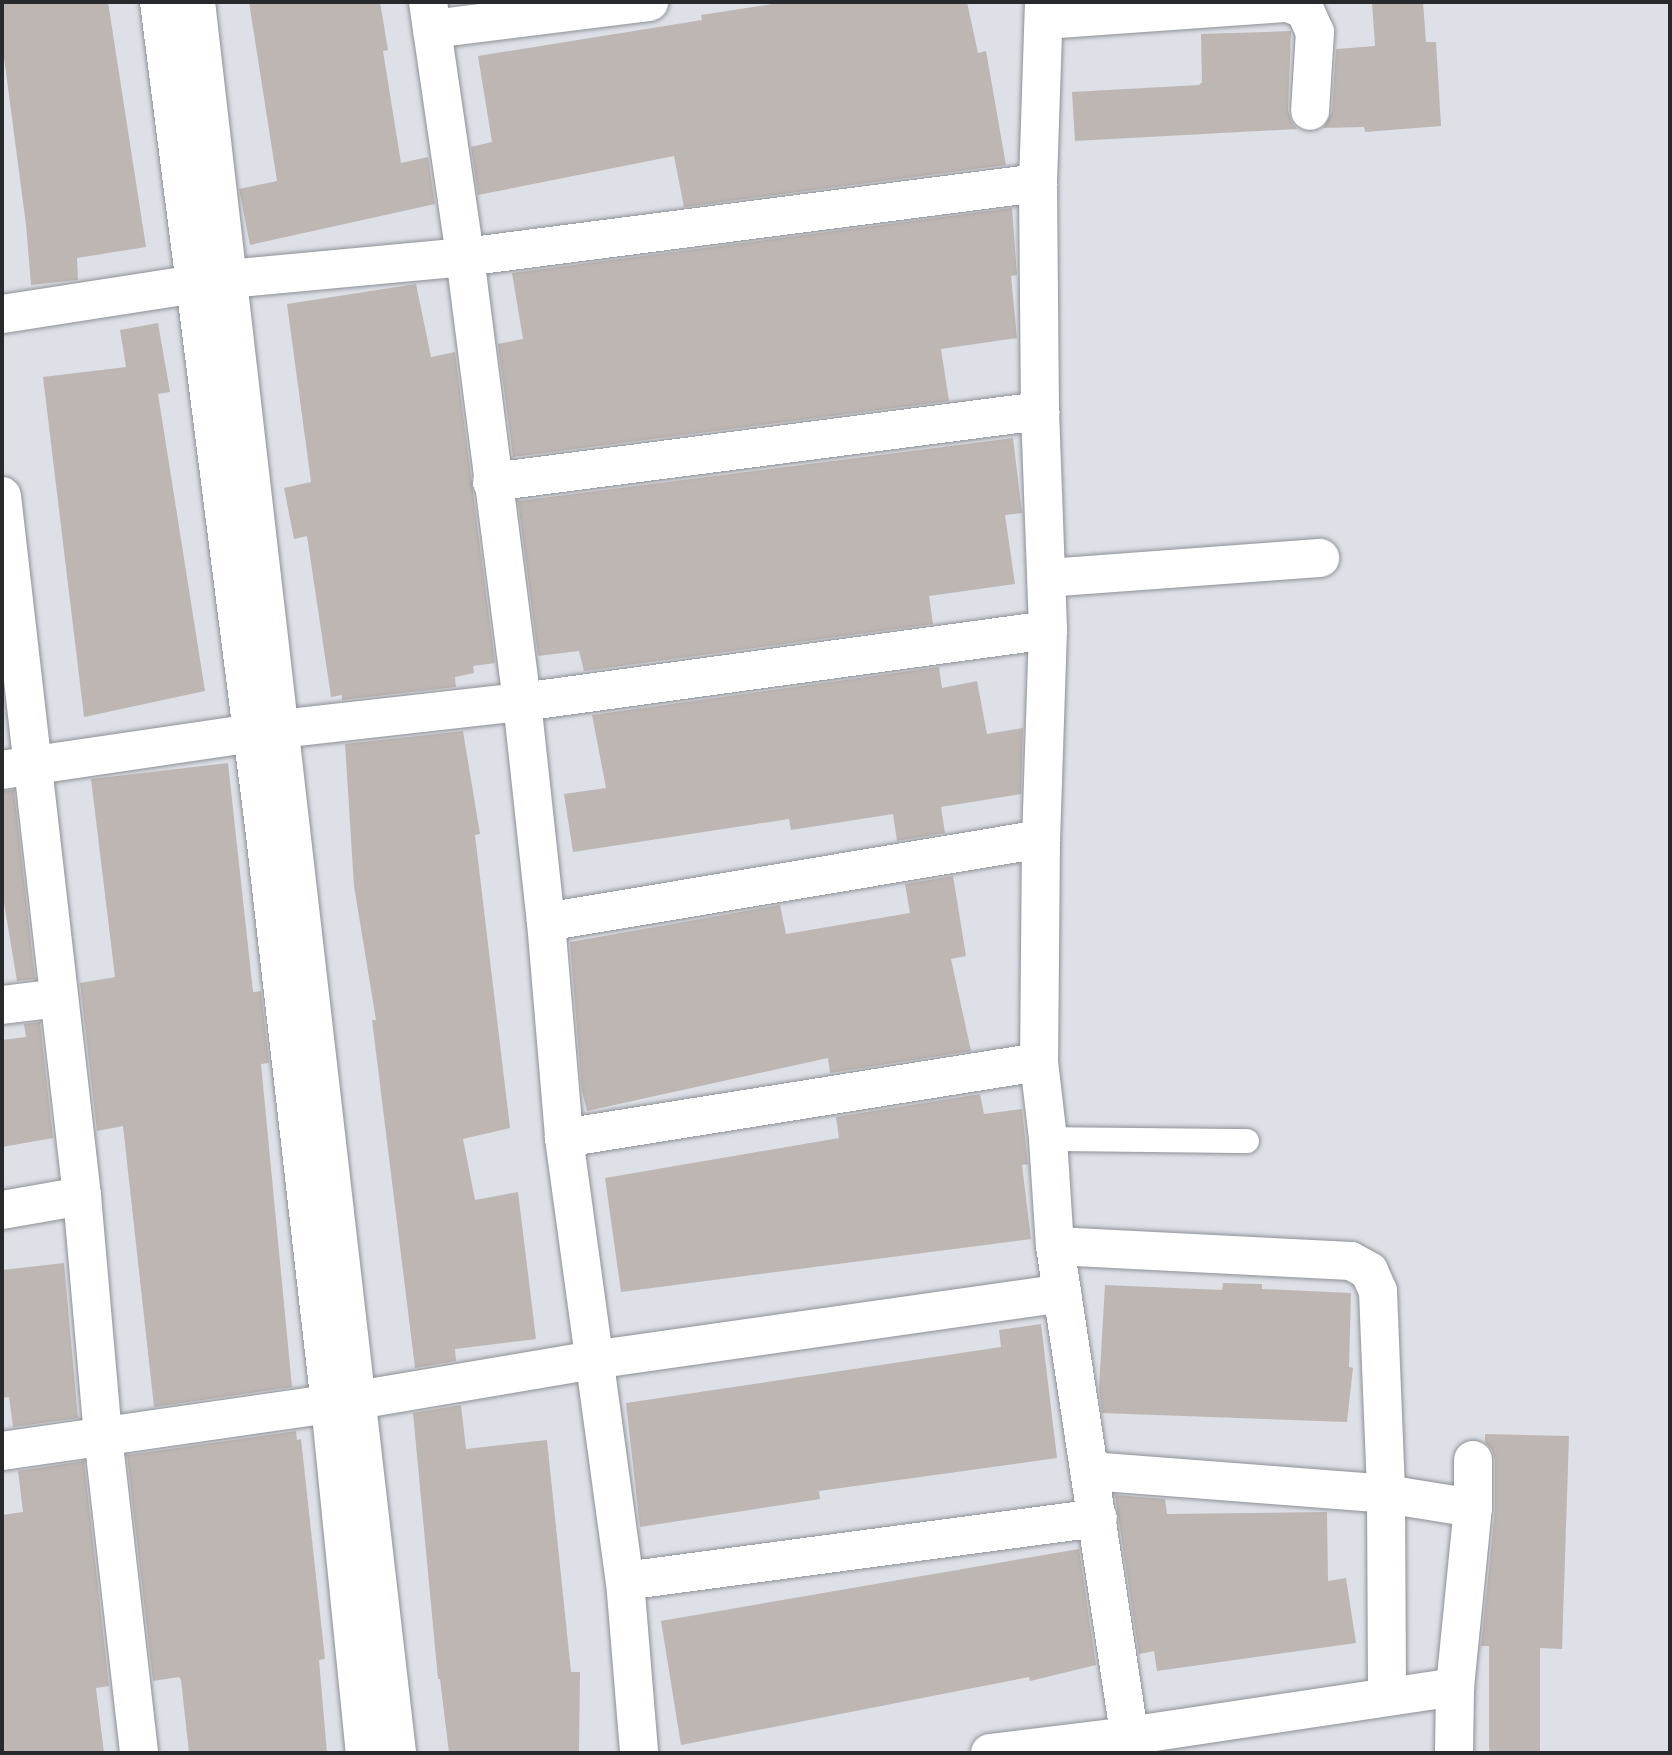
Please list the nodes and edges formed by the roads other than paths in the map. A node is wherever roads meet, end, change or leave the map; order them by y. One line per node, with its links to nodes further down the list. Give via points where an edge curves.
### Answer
1 (159, 2): 9 (street)
2 (196, 2): 9 (street)
3 (649, 2): 5 (street)
4 (1044, 11): 6 (street, via 1288,3 1305,10 1315,32); 7 (street)
5 (430, 15): 8 (street)
6 (1310, 111)
7 (1038, 183): 8 (street); 11 (street)
8 (465, 257): 9 (street); 12 (street)
9 (211, 283): 10 (street); 19 (street)
10 (2, 314)
11 (1041, 411): 12 (street); 16 (street)
12 (492, 482): 18 (street)
13 (2, 496): 14 (street)
14 (5, 552): 20 (street)
15 (1320, 558): 16 (street)
16 (1046, 578): 17 (street)
17 (1048, 629): 18 (street); 21 (street)
18 (522, 702): 19 (street); 22 (street)
19 (266, 731): 20 (street); 34 (street)
20 (17, 768): 23 (street)
21 (1041, 839): 22 (street); 25 (street)
22 (546, 922): 26 (street)
23 (60, 998): 24 (street); 29 (street)
24 (2, 1005)
25 (1039, 1062): 26 (street); 27 (street)
26 (565, 1138): 33 (street)
27 (1048, 1139): 28 (lane); 31 (street)
28 (1247, 1141)
29 (82, 1196): 30 (street); 35 (street)
30 (2, 1210)
31 (1055, 1246): 32 (street); 39 (street, via 1351,1261 1369,1271 1378,1291)
32 (1062, 1293): 33 (street); 38 (street)
33 (593, 1360): 34 (street); 42 (street)
34 (343, 1402): 35 (street); 45 (street)
35 (103, 1436): 36 (street); 47 (street)
36 (2, 1451)
37 (1473, 1460): 40 (street)
38 (1090, 1471): 39 (street); 41 (street)
39 (1385, 1494): 40 (street); 44 (street)
40 (1473, 1508): 43 (street)
41 (1098, 1518): 42 (street); 46 (street)
42 (625, 1581): 50 (street)
43 (1455, 1687): 44 (street); 52 (street)
44 (1387, 1696): 46 (street)
45 (375, 1697): 48 (street); 49 (street)
46 (1130, 1745): 51 (street)
47 (139, 1753)
48 (365, 1753)
49 (397, 1753)
50 (639, 1753)
51 (990, 1753)
52 (1454, 1753)

